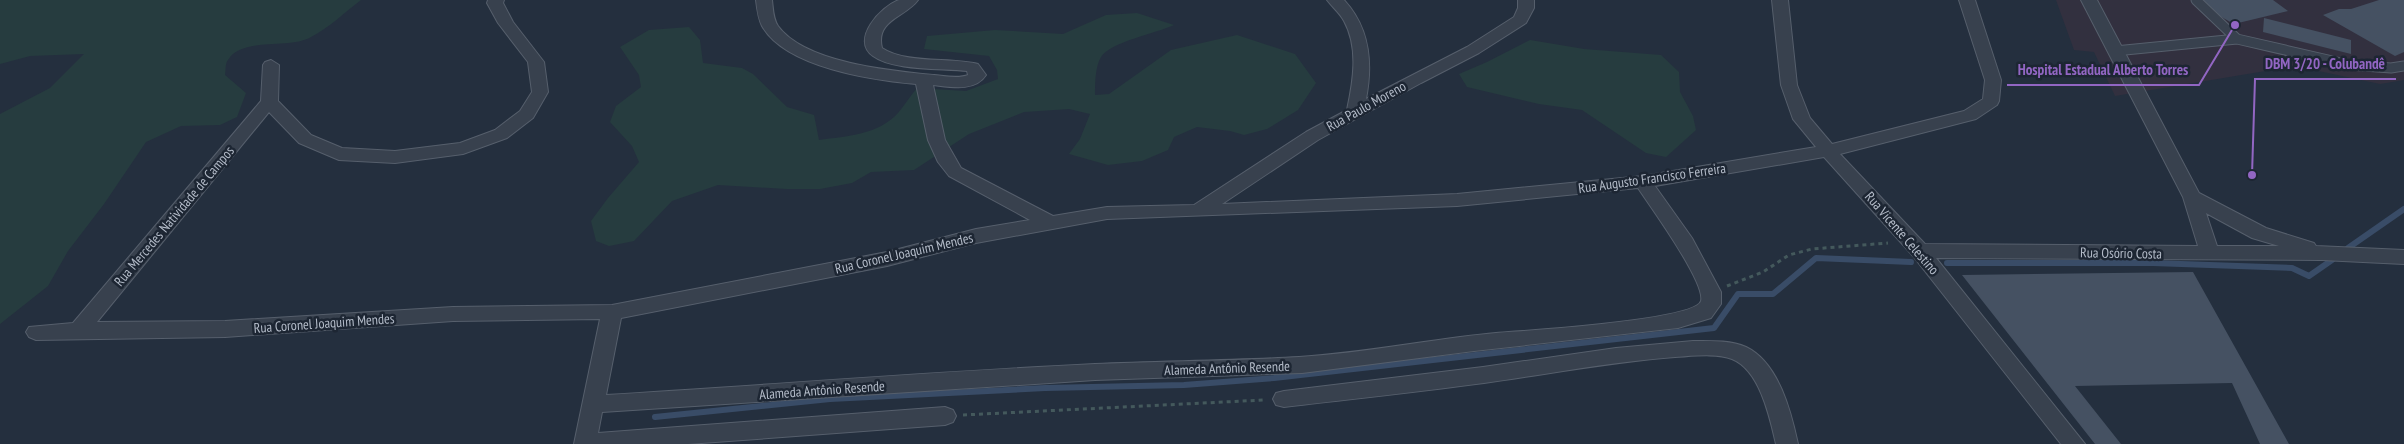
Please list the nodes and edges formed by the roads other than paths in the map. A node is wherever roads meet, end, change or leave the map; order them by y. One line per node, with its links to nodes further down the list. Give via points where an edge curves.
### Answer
1 (496, 0): 15 (street, via 506,23 536,62 540,92 527,114 501,134 463,148 396,157 340,154 305,140)
2 (764, 0): 14 (street, via 766,16 773,31 790,46 843,68 886,77)
3 (910, 0): 14 (street, via 890,12 874,34 872,46 878,53 896,60 972,68 978,75 960,82)
4 (1335, 0): 16 (street, via 1348,10 1357,30 1362,85)
5 (1526, 0): 16 (street, Rua Paulo Moreno, via 1520,20 1473,50)
6 (1780, 0): 17 (street, Rua Vicente Celestino, via 1789,85 1802,119)
7 (1967, 0): 17 (street, Rua Augusto Francisco Ferreira, via 1993,80 1991,101 1970,115)
8 (2088, 0): 11 (street)
9 (2196, 0): 10 (lane)
10 (2237, 39): 11 (lane); 13 (lane, via 2350,65)
11 (2115, 51): 19 (street)
12 (271, 66): 15 (street)
13 (2404, 66)
14 (924, 79): 21 (street, via 934,132 944,158 956,172)
15 (269, 102): 27 (street, Rua Mercedes Natividade de Campos)
16 (1355, 111): 20 (street, Rua Paulo Moreno, via 1250,175)
17 (1828, 151): 18 (street, Rua Augusto Francisco Ferreira); 22 (street, Rua Vicente Celestino)
18 (1643, 182): 20 (street, Rua Augusto Francisco Ferreira, via 1457,200); 30 (street, Alameda Antônio Resende, via 1685,243 1711,292 1711,304 1704,313 1629,328 1474,343 1302,365 1095,372)
19 (2192, 197): 23 (street, Rua Osório Costa, via 2259,233); 24 (street)
20 (1198, 212): 21 (street, Rua Coronel Joaquim Mendes, via 1108,213)
21 (1049, 222): 26 (street, Rua Coronel Joaquim Mendes, via 976,236 887,259)
22 (1915, 246): 24 (street, Rua Osório Costa); 34 (street, Rua Vicente Celestino)
23 (2322, 253): 24 (street, Rua Osório Costa); 25 (street, Rua Osório Costa)
24 (2210, 254)
25 (2404, 257)
26 (612, 312): 27 (street, Rua Coronel Joaquim Mendes, via 453,314 225,330); 30 (street)
27 (79, 330): 28 (street, Rua Coronel Joaquim Mendes)
28 (36, 332)
29 (1284, 399): 33 (street, via 1693,348 1722,348 1747,359 1767,385 1781,412)
30 (594, 404): 32 (street)
31 (945, 416): 32 (street)
32 (585, 444)
33 (1787, 444)
34 (2074, 444)

